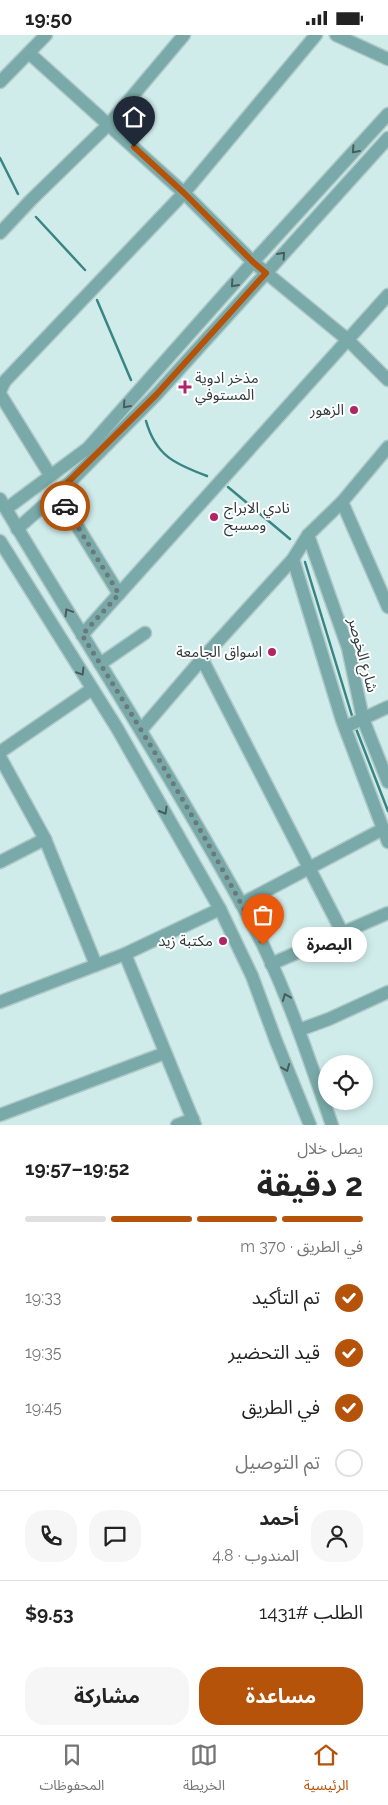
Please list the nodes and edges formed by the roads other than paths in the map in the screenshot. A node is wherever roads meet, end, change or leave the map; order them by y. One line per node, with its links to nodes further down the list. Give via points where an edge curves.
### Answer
1 (46, 35): 5 (street)
2 (184, 35): 9 (street)
3 (316, 35): 11 (street)
4 (336, 35): 6 (street)
5 (29, 53): 7 (street); 9 (street)
6 (388, 59)
7 (0, 82)
8 (388, 114): 13 (street, one-way to 13)
9 (108, 125): 11 (street); 12 (street)
10 (388, 138): 14 (street, one-way to 10)
11 (184, 193): 13 (street); 18 (street, via 5,381)
12 (0, 233)
13 (253, 262): 14 (street); 20 (street, one-way to 20, via 88,448)
14 (266, 273): 16 (street); 21 (street, via 156,395)
15 (388, 295): 16 (street)
16 (348, 340): 17 (street); 28 (street)
17 (388, 381)
18 (0, 393): 20 (street)
19 (388, 447): 22 (street)
20 (50, 475): 23 (street)
21 (57, 493): 24 (street); 28 (street)
22 (342, 502): 25 (street); 29 (street)
23 (3, 504): 24 (street)
24 (17, 529): 31 (street, one-way to 24)
25 (308, 535): 27 (street); 36 (street, شارع الخوصر, via 348,648)
26 (0, 541): 34 (street, one-way to 34)
27 (293, 559): 32 (street); 37 (street)
28 (119, 594): 31 (street)
29 (388, 607)
30 (145, 633): 33 (street)
31 (82, 635): 33 (street)
32 (202, 659): 38 (street); 46 (street)
33 (100, 664): 38 (street)
34 (92, 689): 39 (street); 48 (street, one-way to 48)
35 (388, 707): 36 (street)
36 (363, 719): 37 (street); 41 (street, شارع الخوصر)
37 (345, 727): 42 (street)
38 (141, 730): 47 (street)
39 (0, 752)
40 (0, 757): 43 (street)
41 (388, 782)
42 (383, 829): 44 (street); 46 (street)
43 (46, 839): 45 (street); 53 (street)
44 (388, 841)
45 (0, 862)
46 (310, 869): 47 (street); 50 (street)
47 (241, 904): 52 (street)
48 (220, 909): 51 (street); 62 (street, one-way to 62, via 252,976)
49 (388, 913): 50 (street)
50 (342, 932): 52 (street)
51 (125, 954): 53 (street); 57 (street)
52 (271, 964): 56 (street, one-way to 52)
53 (96, 965): 55 (street)
54 (388, 992): 56 (street)
55 (0, 1002)
56 (299, 1030): 63 (street)
57 (165, 1053): 58 (street); 59 (street)
58 (0, 1115): 60 (street)
59 (194, 1122): 61 (street)
60 (5, 1125)
61 (177, 1125)
62 (310, 1125)
63 (332, 1125)

